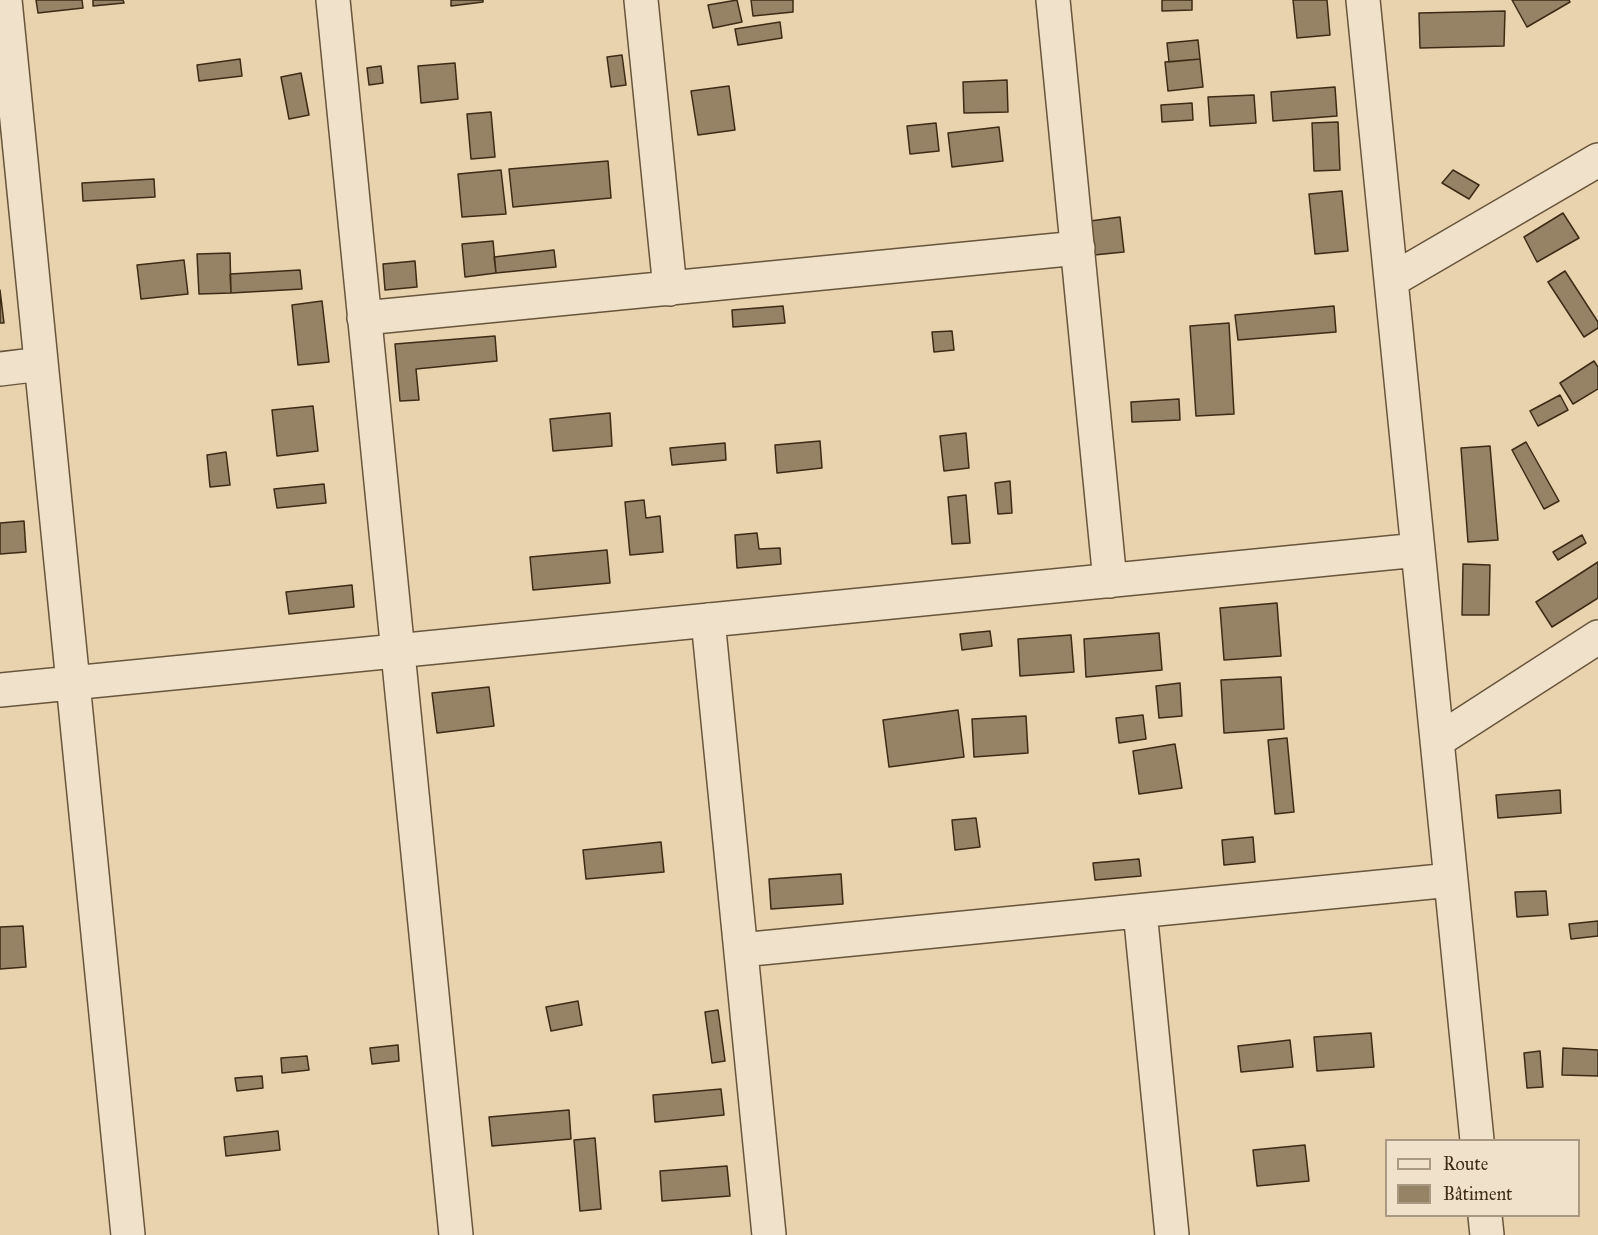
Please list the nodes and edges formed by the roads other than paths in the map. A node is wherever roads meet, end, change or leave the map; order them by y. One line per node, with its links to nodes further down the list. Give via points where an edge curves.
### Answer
1 (5, 0): 11 (street)
2 (333, 0): 10 (street)
3 (641, 0): 9 (street)
4 (1053, 0): 7 (street)
5 (1364, 0): 8 (street)
6 (1598, 160): 8 (street)
7 (1078, 248): 9 (street); 14 (street)
8 (1392, 280): 13 (street)
9 (670, 289): 10 (street)
10 (364, 318): 17 (street)
11 (41, 364): 12 (street); 18 (street)
12 (0, 369)
13 (1418, 550): 14 (street); 20 (street)
14 (1110, 581): 15 (street)
15 (708, 620): 17 (street); 23 (street)
16 (1598, 637): 20 (street)
17 (398, 651): 18 (street); 27 (street)
18 (73, 683): 19 (street); 26 (street)
19 (0, 690)
20 (1437, 741): 21 (street)
21 (1451, 880): 22 (street); 24 (street)
22 (1140, 911): 23 (street); 29 (street)
23 (741, 950): 28 (street)
24 (1477, 1139)
25 (1485, 1217): 30 (street)
26 (128, 1235)
27 (456, 1235)
28 (769, 1235)
29 (1172, 1235)
30 (1487, 1235)

